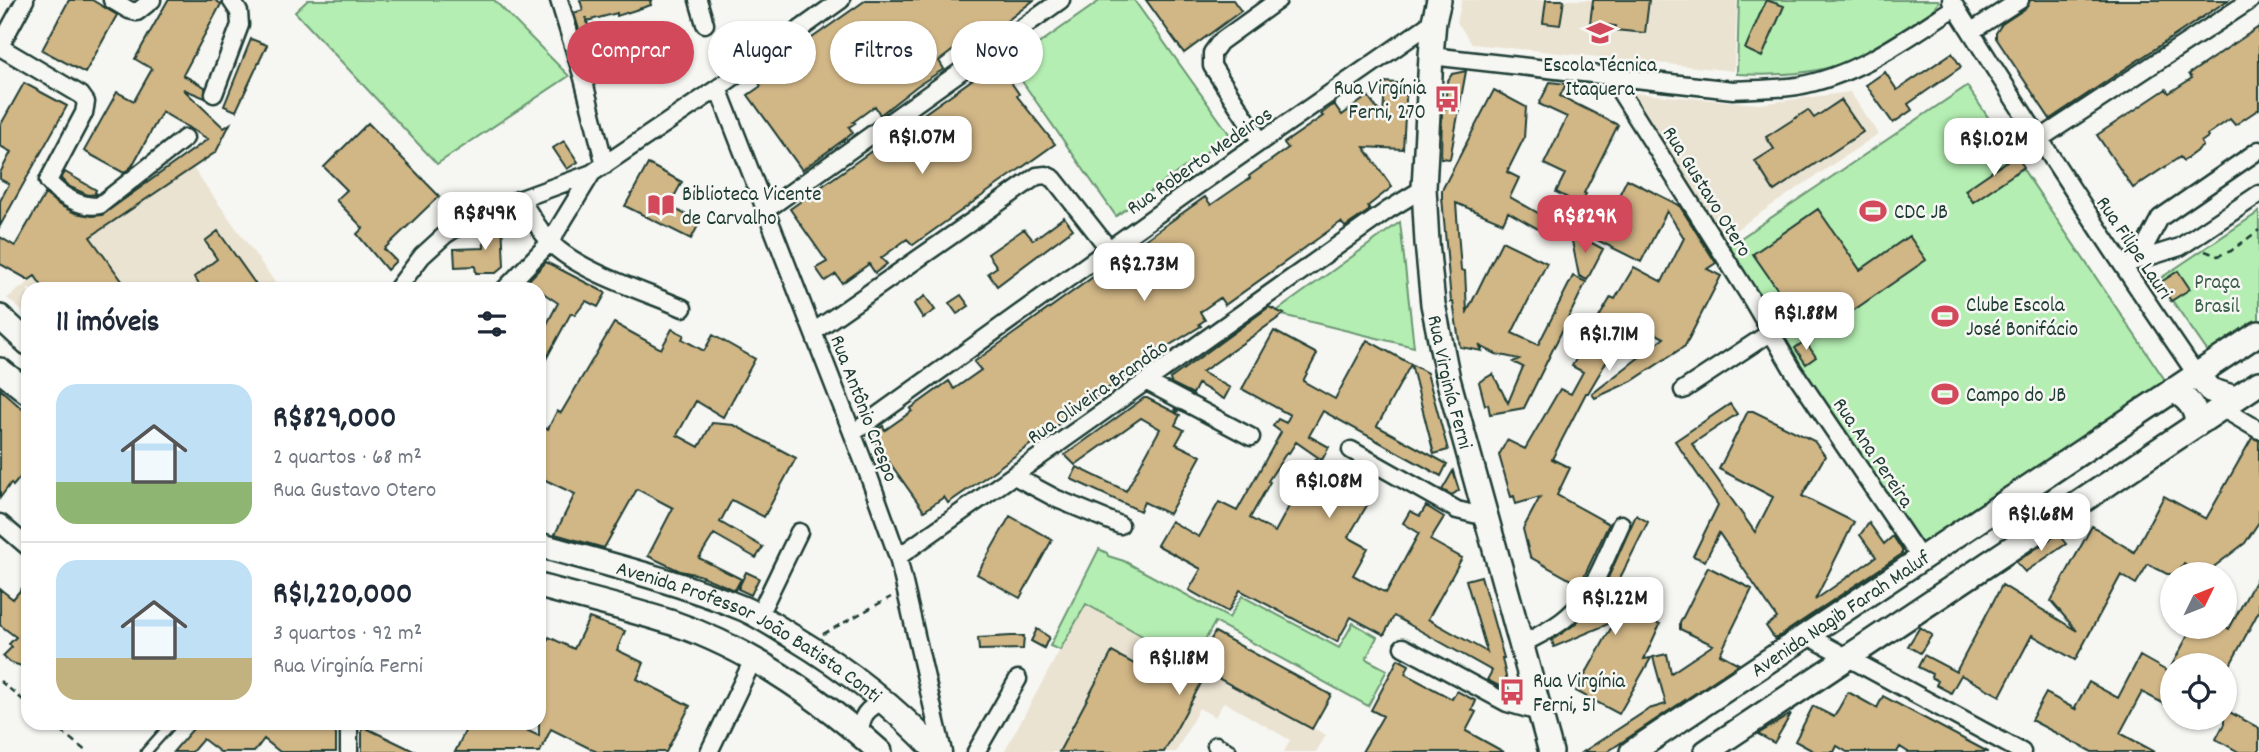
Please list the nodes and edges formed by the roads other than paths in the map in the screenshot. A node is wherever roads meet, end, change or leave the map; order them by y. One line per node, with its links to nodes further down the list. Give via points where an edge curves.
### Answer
1 (25, 0): 16 (street)
2 (112, 0): 3 (street, via 137,12)
3 (152, 0)
4 (231, 0): 20 (street, via 240,25)
5 (559, 0): 25 (street, via 580,69)
6 (698, 0): 14 (street)
7 (841, 0): 19 (street)
8 (1061, 0): 29 (street)
9 (1278, 0): 23 (street, via 1220,42 1212,53 1212,66)
10 (2020, 0): 15 (street)
11 (2251, 0): 22 (street)
12 (1953, 4): 15 (street, Rua Filipe Lauri); 18 (street, via 1897,45 1857,67 1800,85 1733,90)
13 (1436, 11): 17 (main road, Rua Virginía Ferni); 23 (street, Rua Roberto Medeiros)
14 (705, 24)
15 (1972, 31): 22 (street, Rua Filipe Lauri)
16 (0, 47): 21 (street, via 86,102 48,181 58,192 84,205 100,205)
17 (1431, 56): 18 (street); 26 (main road, Rua Virginía Ferni)
18 (1609, 74): 39 (street, Rua Gustavo Otero)
19 (718, 88): 25 (street); 29 (street, Rua Antônio Crespo)
20 (214, 94)
21 (185, 138)
22 (2038, 140): 33 (street, Rua Filipe Lauri)
23 (1261, 142): 31 (street, Rua Roberto Medeiros)
24 (2259, 150): 32 (street, via 2160,218)
25 (599, 169): 28 (street); 30 (street)
26 (1424, 188): 44 (street, Rua Oliveira Brandão); 56 (main road, Rua Virginía Ferni, via 1433,304 1448,380)
27 (2259, 194): 32 (street, via 2171,251)
28 (520, 199): 30 (street); 34 (street, via 445,235)
29 (766, 210): 38 (street, Rua Antônio Crespo)
30 (550, 242): 35 (street); 36 (street, via 594,270)
31 (1109, 249): 38 (street, via 1054,179 1037,176); 52 (street, Rua Roberto Medeiros)
32 (2138, 259): 33 (street)
33 (2125, 270): 43 (street, Rua Filipe Lauri)
34 (405, 282)
35 (512, 282)
36 (683, 308)
37 (0, 317): 41 (main road)
38 (813, 332): 52 (street, Rua Antônio Crespo)
39 (1771, 332): 47 (street); 64 (street, Rua Ana Pereira)
40 (2259, 333): 43 (main road, Avenida Nagib Farah Maluf)
41 (21, 336)
42 (0, 370): 46 (main road)
43 (2196, 374): 48 (main road, Avenida Nagib Farah Maluf); 49 (main road)
44 (1147, 382): 53 (street); 55 (street, Rua Oliveira Brandão)
45 (2259, 383): 49 (main road, Avenida Nagib Farah Maluf)
46 (21, 386)
47 (1683, 390)
48 (2173, 390): 50 (main road, via 2191,403); 64 (main road, Avenida Nagib Farah Maluf)
49 (2229, 403): 50 (main road, Avenida Nagib Farah Maluf); 51 (street)
50 (2197, 424): 70 (main road, Avenida Nagib Farah Maluf)
51 (2259, 430)
52 (853, 433): 63 (street, Rua Antônio Crespo)
53 (1251, 437)
54 (1351, 450): 56 (street, via 1457,510)
55 (1014, 476): 59 (street); 63 (street, Rua Oliveira Brandão)
56 (1486, 517): 68 (main road, Rua Virginía Ferni)
57 (0, 523): 61 (street)
58 (1621, 524): 68 (street, via 1577,608)
59 (1120, 525)
60 (799, 532): 66 (street)
61 (21, 541)
62 (546, 547): 66 (main road, Avenida Professor João Batista Conti, via 692,589)
63 (898, 557): 82 (street, Rua Antônio Crespo)
64 (1921, 559): 67 (main road, Avenida Nagib Farah Maluf)
65 (546, 588): 71 (main road, Avenida Professor João Batista Conti, via 674,624)
66 (758, 617): 73 (main road, Avenida Professor João Batista Conti, via 856,678)
67 (1808, 635): 70 (street); 85 (main road, Avenida Nagib Farah Maluf)
68 (1521, 645): 74 (main road, Rua Virginía Ferni)
69 (1404, 647): 74 (street, via 1507,703)
70 (1848, 658): 86 (main road, Avenida Nagib Farah Maluf); 87 (street)
71 (753, 660): 77 (main road, Avenida Professor João Batista Conti, via 809,694); 80 (street)
72 (1018, 679): 83 (street)
73 (883, 701): 77 (street, via 861,717); 82 (main road, Avenida Professor João Batista Conti)
74 (1539, 712): 84 (main road, Rua Virginía Ferni)
75 (166, 730): 78 (lane)
76 (349, 730): 79 (street)
77 (860, 734): 81 (main road, Avenida Professor João Batista Conti)
78 (146, 752)
79 (349, 752)
80 (709, 752)
81 (880, 752)
82 (940, 752)
83 (976, 752)
84 (1551, 752)
85 (1632, 752)
86 (1706, 752)
87 (2022, 752)

